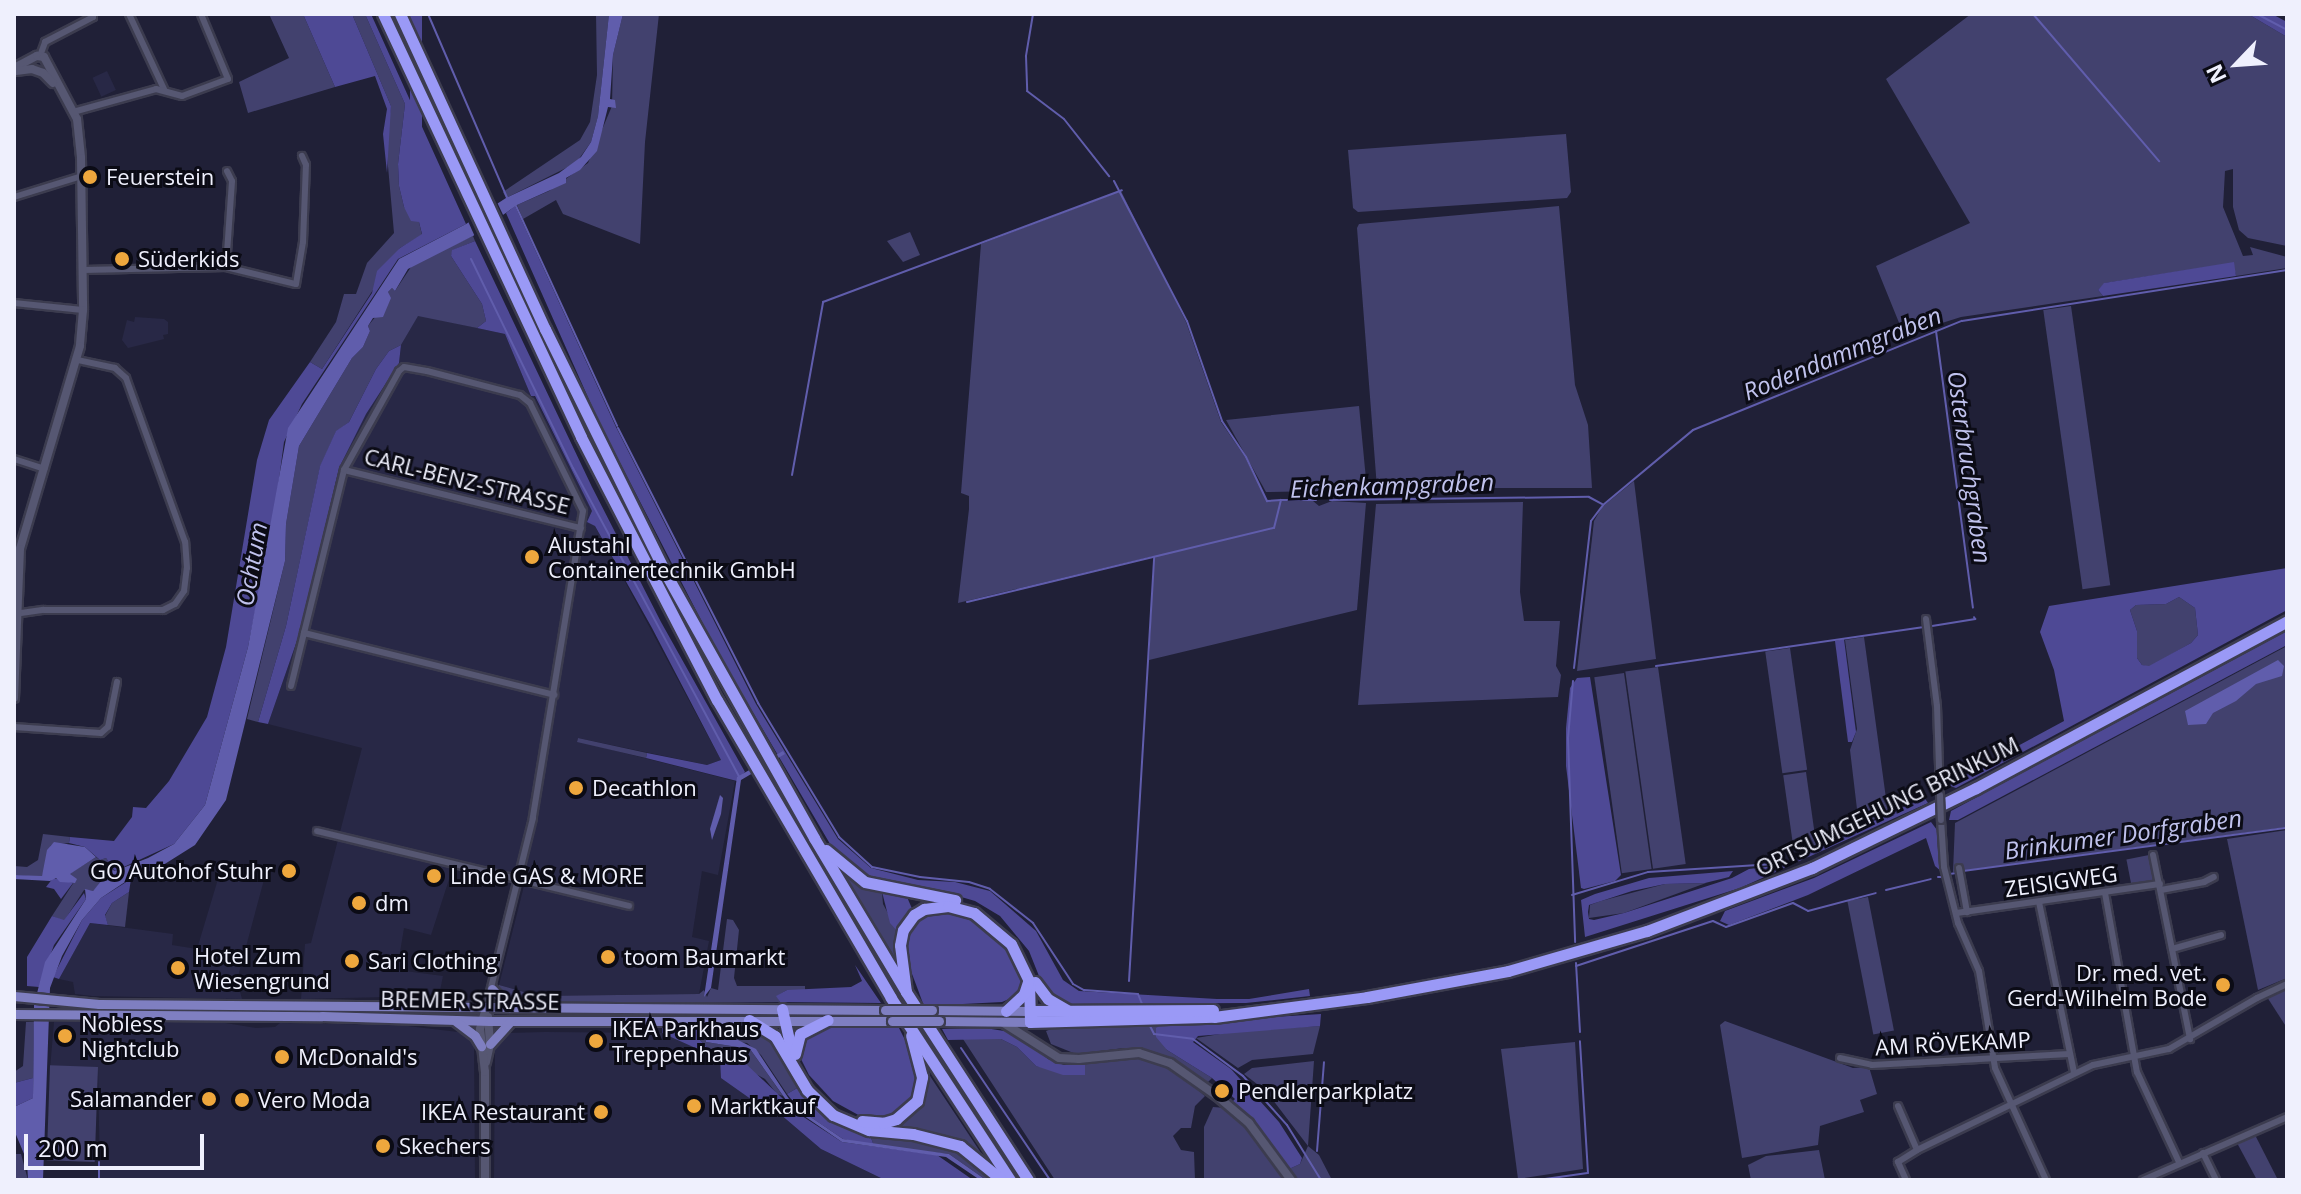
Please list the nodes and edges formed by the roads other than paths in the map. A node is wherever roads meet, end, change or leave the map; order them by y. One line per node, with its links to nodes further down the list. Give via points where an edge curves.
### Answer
1 (129, 14): 9 (street)
2 (201, 14): 9 (street, via 228,79 182,96)
3 (383, 14): 65 (highway, via 653,581 755,768)
4 (400, 14): 34 (highway, via 666,574)
5 (95, 15): 6 (street, via 45,42)
6 (35, 62): 7 (street); 8 (street); 8 (street, via 47,60)
7 (14, 70)
8 (45, 70): 10 (street)
9 (164, 89): 10 (street)
10 (73, 112): 13 (street)
11 (302, 156): 15 (street, via 303,242 296,284)
12 (227, 171): 15 (street, via 232,181)
13 (82, 176): 14 (street); 16 (street)
14 (14, 197)
15 (226, 267): 16 (street)
16 (83, 270): 18 (street)
17 (14, 303): 18 (street)
18 (83, 310): 19 (street)
19 (76, 360): 21 (street); 24 (street, via 115,368 126,378 185,542 184,591 163,610)
20 (14, 459): 21 (street)
21 (44, 469): 24 (street, via 21,547)
22 (344, 470): 23 (street, CARL-BENZ-STRASSE); 23 (street, via 399,371 427,371 520,395 530,403 583,511); 27 (street)
23 (581, 528): 30 (street)
24 (15, 614): 31 (street)
25 (1926, 619): 44 (street, bridge, via 1936,695 1944,867)
26 (2287, 621): 55 (highway, ORTSUMGEHUNG BRINKUM, via 1976,788 1756,892 1647,931 1508,971 1324,1004)
27 (304, 633): 29 (street); 30 (street)
28 (117, 682): 32 (street, via 108,727 101,733)
29 (291, 686)
30 (554, 695): 38 (street)
31 (14, 698)
32 (14, 727)
33 (317, 831): 38 (street)
34 (814, 838): 47 (highway, via 865,882 979,908 1017,942); 50 (highway)
35 (2153, 855): 39 (street)
36 (1959, 868): 43 (street)
37 (2214, 877): 39 (street, ZEISIGWEG)
38 (518, 880): 42 (street); 49 (street)
39 (2160, 887): 40 (street, ZEISIGWEG); 46 (street)
40 (2105, 893): 41 (street, ZEISIGWEG); 71 (street)
41 (2039, 902): 43 (street, ZEISIGWEG); 70 (street)
42 (629, 906)
43 (1967, 912): 44 (street, ZEISIGWEG)
44 (1956, 913): 73 (street, via 1979,971)
45 (2221, 935): 46 (street)
46 (2172, 949): 66 (street)
47 (1032, 982): 50 (highway, via 999,931 960,908 935,906 914,915 901,935); 54 (highway, via 1048,999); 58 (highway); 59 (highway)
48 (2287, 984): 66 (street)
49 (492, 989): 52 (main road); 53 (street)
50 (906, 992): 85 (highway)
51 (14, 996): 53 (main road, BREMER STRASSE, via 99,1004)
52 (509, 1007): 53 (main road, BREMER STRASSE); 57 (main road, BREMER STRASSE)
53 (486, 1008): 63 (street)
54 (1071, 1011): 55 (highway, ORTSUMGEHUNG BRINKUM); 59 (highway, ORTSUMGEHUNG BRINKUM)
55 (1246, 1012): 59 (highway, ORTSUMGEHUNG BRINKUM, via 1159,1020)
56 (14, 1014): 60 (main road, BREMER STRASSE)
57 (783, 1016): 58 (main road, BREMER STRASSE, bridge, via 932,1010); 61 (main road, BREMER STRASSE); 62 (main road, BREMER STRASSE); 69 (highway); 74 (highway)
58 (1004, 1016): 59 (main road); 62 (main road, BREMER STRASSE, bridge); 67 (street)
59 (1033, 1016): 67 (street)
60 (454, 1020): 63 (main road, BREMER STRASSE); 68 (main road)
61 (749, 1020): 64 (main road, BREMER STRASSE); 69 (highway)
62 (828, 1020): 74 (highway, via 806,1028 797,1038)
63 (485, 1021): 64 (main road, BREMER STRASSE); 68 (street)
64 (511, 1021): 68 (main road)
65 (907, 1023): 74 (highway, via 922,1084 914,1105 896,1119 872,1123 846,1115 818,1093); 84 (highway)
66 (2190, 1039): 71 (street)
67 (1037, 1043): 86 (street, via 1070,1060 1130,1053 1170,1063 1249,1123)
68 (485, 1045): 82 (street)
69 (782, 1045): 83 (highway, via 807,1090 833,1115 869,1130 960,1146)
70 (2069, 1054): 73 (street, AM RÖVEKAMP); 75 (street)
71 (2134, 1056): 75 (street); 81 (street)
72 (1840, 1058): 73 (street, AM RÖVEKAMP, via 1872,1065)
73 (1995, 1060): 76 (street)
74 (799, 1066)
75 (2074, 1073): 76 (street)
76 (2011, 1104): 79 (street); 88 (street)
77 (1898, 1106): 79 (street)
78 (2286, 1118): 80 (street)
79 (1917, 1150): 87 (street, via 1898,1162)
80 (2203, 1153): 81 (street); 90 (street)
81 (2179, 1162): 89 (street)
82 (485, 1180)
83 (1002, 1180)
84 (1010, 1180)
85 (1028, 1180)
86 (1291, 1180)
87 (1906, 1180)
88 (2046, 1180)
89 (2143, 1180)
90 (2216, 1180)

